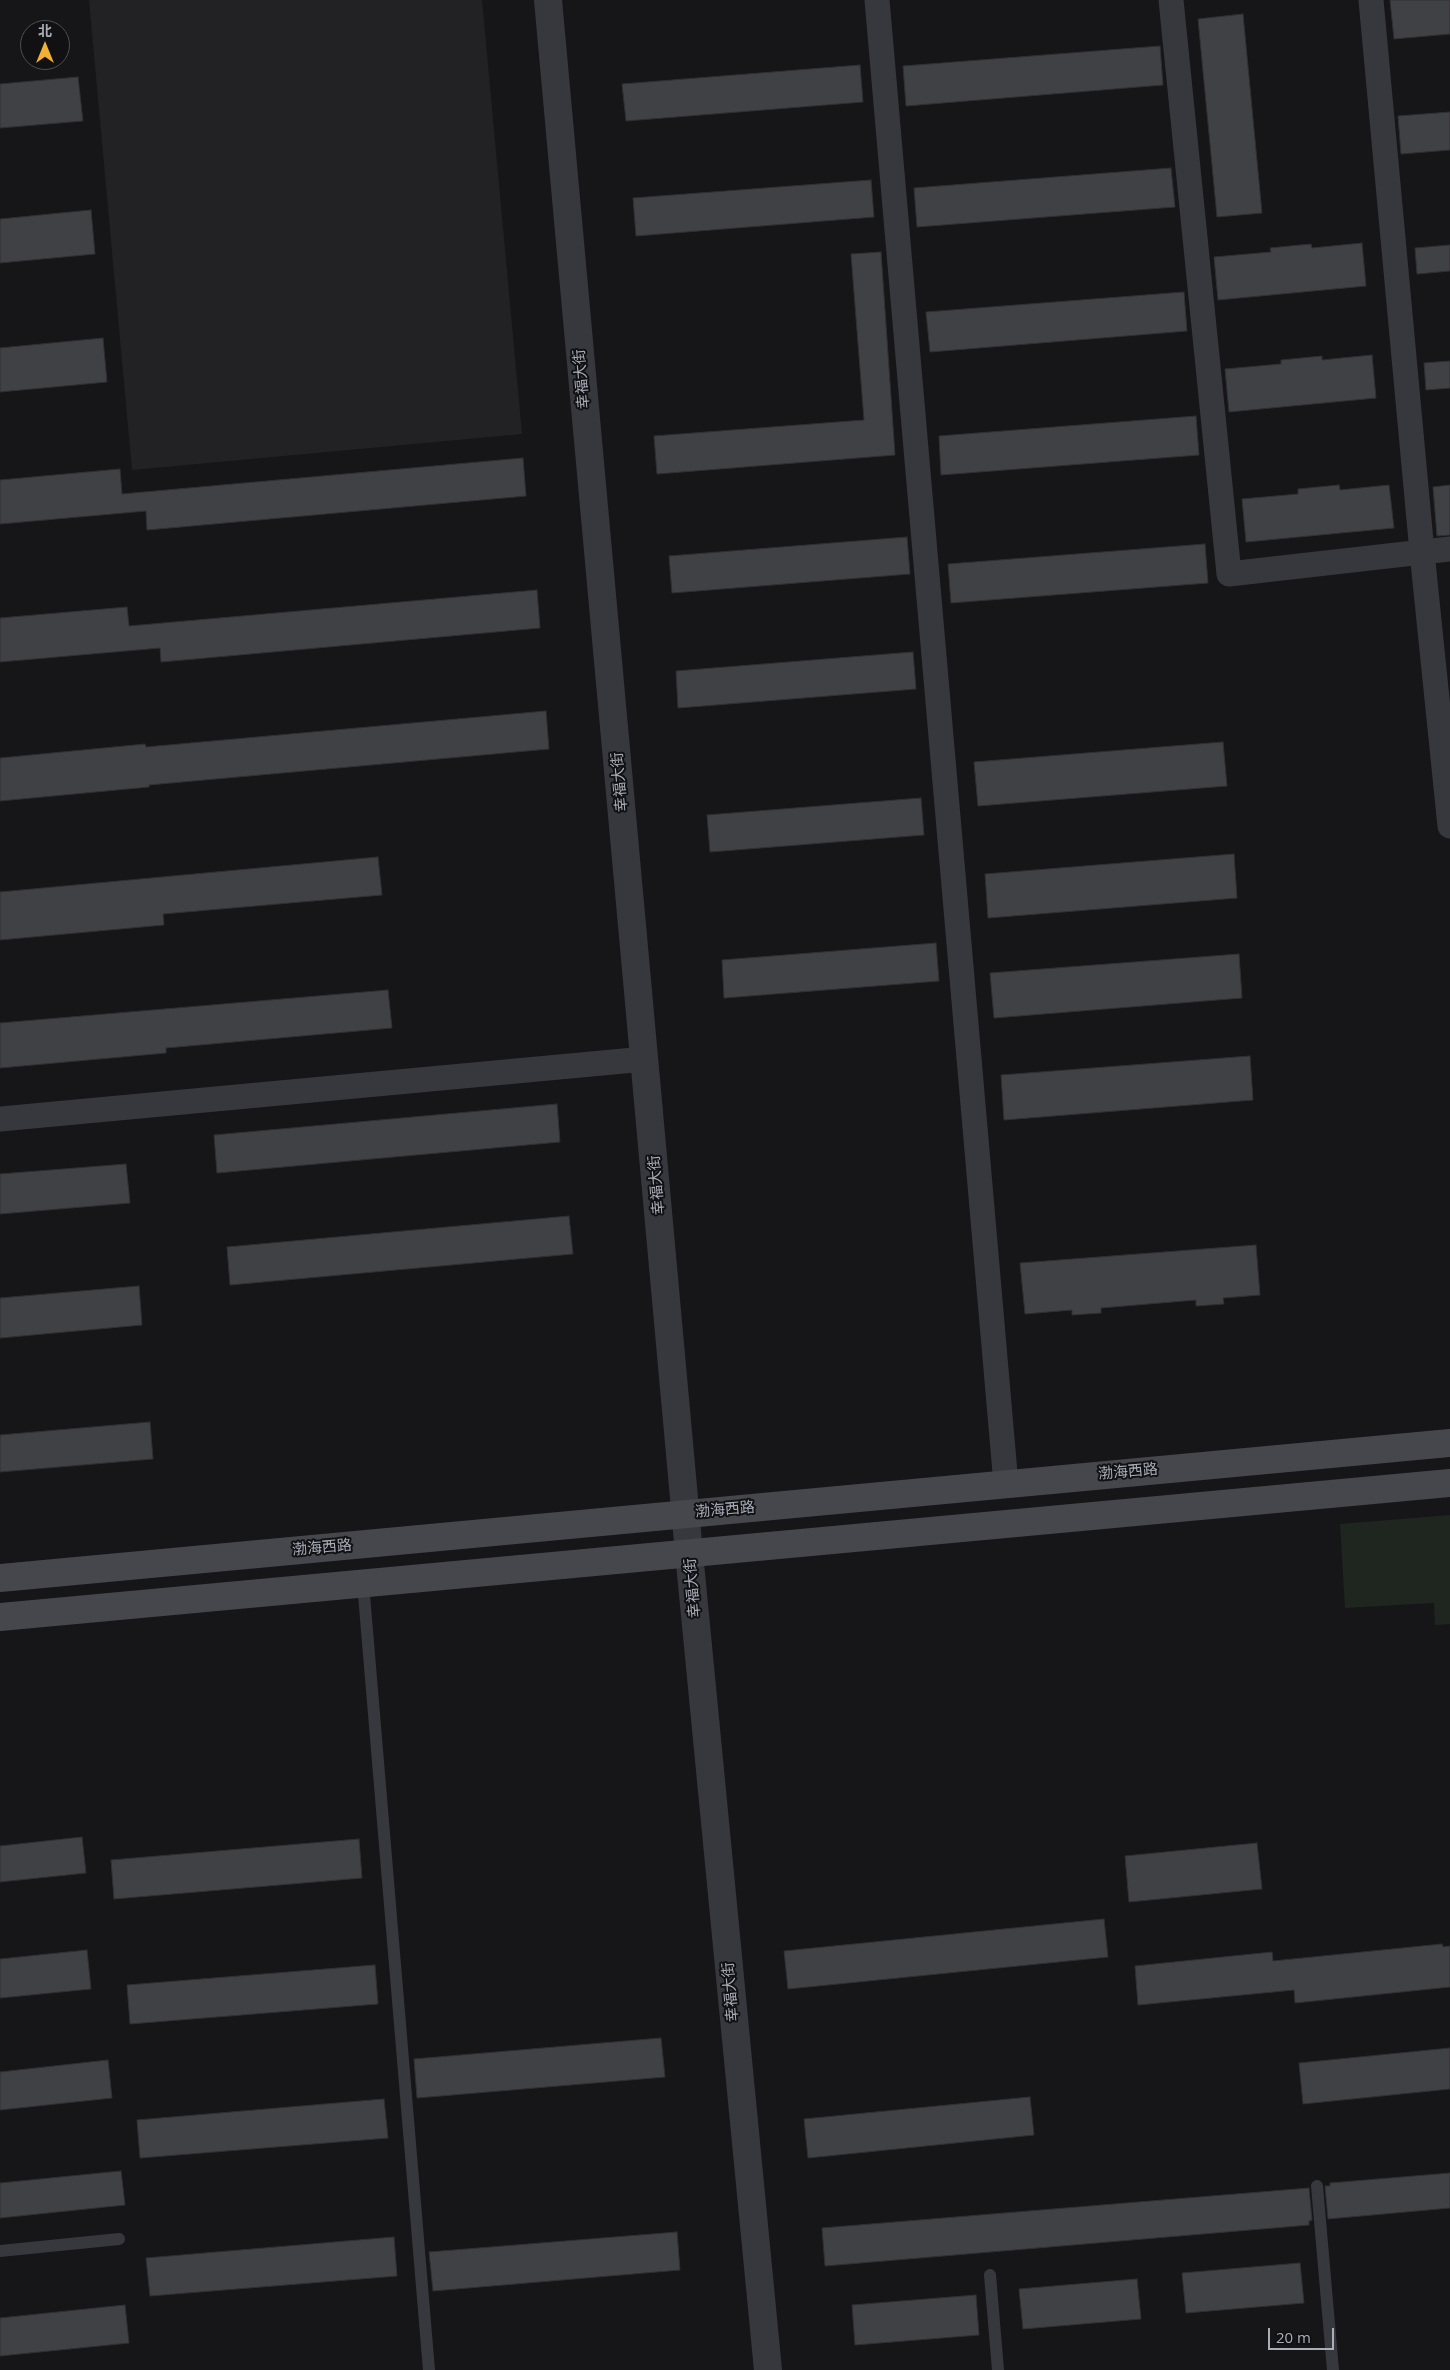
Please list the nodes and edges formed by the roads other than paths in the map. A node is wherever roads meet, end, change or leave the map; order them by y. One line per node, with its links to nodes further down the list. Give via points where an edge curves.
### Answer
1 (548, 0): 8 (street, 幸福大街)
2 (878, 0): 12 (street)
3 (1171, 0): 6 (street, via 1229,574)
4 (1371, 0): 6 (street)
5 (1450, 549): 6 (street)
6 (1422, 552): 7 (street)
7 (1450, 826)
8 (645, 1059): 9 (street); 13 (street, 幸福大街)
9 (0, 1119)
10 (1450, 1443): 12 (main road, 渤海西路)
11 (1450, 1482): 14 (main road)
12 (1006, 1484): 13 (main road, 渤海西路)
13 (687, 1514): 14 (street, 幸福大街); 15 (main road, 渤海西路)
14 (689, 1553): 16 (main road); 23 (street, 幸福大街)
15 (0, 1578)
16 (363, 1584): 17 (main road); 22 (lane)
17 (0, 1617)
18 (1317, 2186): 25 (lane)
19 (119, 2239): 20 (lane)
20 (0, 2251)
21 (990, 2275): 24 (lane)
22 (429, 2370)
23 (768, 2370)
24 (998, 2370)
25 (1334, 2370)

